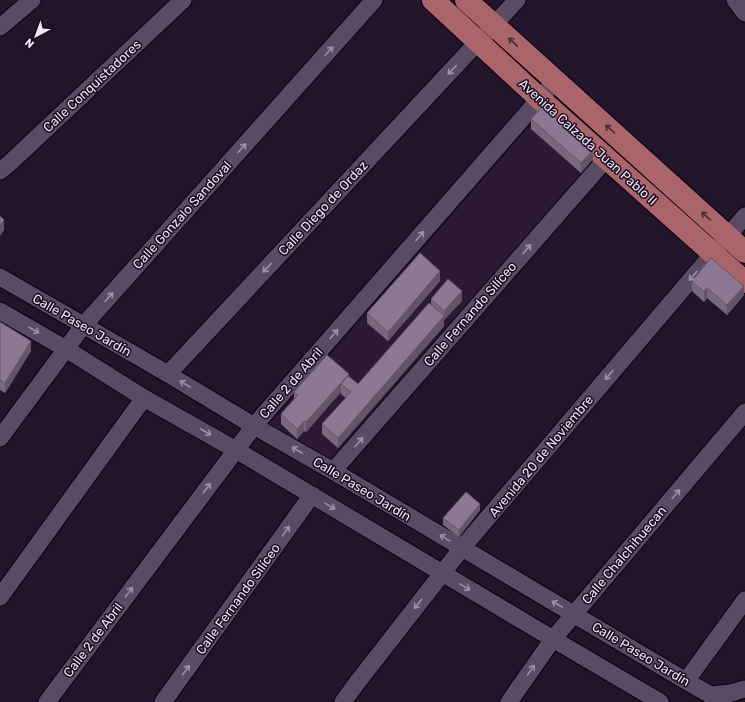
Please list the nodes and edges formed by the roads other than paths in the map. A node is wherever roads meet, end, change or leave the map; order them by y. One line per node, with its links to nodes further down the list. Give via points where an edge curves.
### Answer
1 (32, 0): 10 (street)
2 (183, 0): 15 (street, Calle Conquistadores)
3 (374, 0): 23 (street, Calle Gonzalo Sandoval, one-way to 3)
4 (433, 0): 11 (main road, Avenida Calzada Juan Pablo II)
5 (466, 0): 9 (main road, Avenida Calzada Juan Pablo II)
6 (517, 0): 9 (street, Calle Diego de Ordaz)
7 (735, 0): 8 (street)
8 (745, 13)
9 (494, 25): 11 (street, Calle Diego de Ordaz); 12 (main road, Avenida Calzada Juan Pablo II, one-way to 9)
10 (0, 27)
11 (478, 42): 13 (main road, Avenida Calzada Juan Pablo II); 25 (street, Calle Diego de Ordaz, one-way to 25)
12 (555, 81): 13 (street, Calle 2 de Abril); 17 (main road, Avenida Calzada Juan Pablo II, one-way to 12)
13 (540, 99): 14 (main road, Avenida Calzada Juan Pablo II); 28 (street, Calle 2 de Abril, one-way to 13)
14 (607, 158): 19 (main road, Avenida Calzada Juan Pablo II); 31 (street, Calle Fernando Silíceo, one-way to 14)
15 (0, 171)
16 (745, 216): 17 (street, Avenida 20 de Noviembre)
17 (728, 236): 18 (main road, Avenida Calzada Juan Pablo II); 19 (street, Avenida 20 de Noviembre)
18 (745, 252)
19 (713, 254): 21 (main road, Avenida Calzada Juan Pablo II); 33 (street, Avenida 20 de Noviembre, one-way to 33)
20 (0, 278): 23 (street, Calle Paseo Jardín)
21 (745, 282)
22 (0, 311): 24 (street, one-way to 24)
23 (82, 326): 24 (street, Calle Gonzalo Sandoval); 25 (street, Calle Paseo Jardín)
24 (66, 349): 26 (street); 29 (street, Calle Gonzalo Sandoval)
25 (168, 374): 28 (street, Calle Paseo Jardín, one-way to 25)
26 (144, 398): 30 (street, one-way to 30); 35 (street)
27 (745, 412): 37 (street, Calle Chalchihuecan, one-way to 27)
28 (254, 426): 30 (street, Calle 2 de Abril); 31 (street, Calle Paseo Jardín, one-way to 28)
29 (0, 438)
30 (236, 450): 32 (street); 42 (street, Calle 2 de Abril, one-way to 30)
31 (333, 471): 33 (street, Calle Paseo Jardín, one-way to 31)
32 (312, 495): 34 (street, one-way to 34); 43 (street, Calle Fernando Silíceo, one-way to 32)
33 (462, 548): 34 (street, Avenida 20 de Noviembre); 37 (street, Calle Paseo Jardín, one-way to 33)
34 (443, 573): 38 (street, one-way to 38); 44 (street, Avenida 20 de Noviembre, one-way to 44)
35 (0, 597)
36 (745, 600): 39 (street)
37 (574, 614): 38 (street, Calle Chalchihuecan); 39 (street, Calle Paseo Jardín)
38 (553, 639): 45 (street, Calle Chalchihuecan, one-way to 38); 46 (street)
39 (686, 681): 41 (street, Calle Paseo Jardín)
40 (745, 689): 41 (street)
41 (717, 699)
42 (47, 702)
43 (163, 702)
44 (343, 702)
45 (508, 702)
46 (660, 702)

